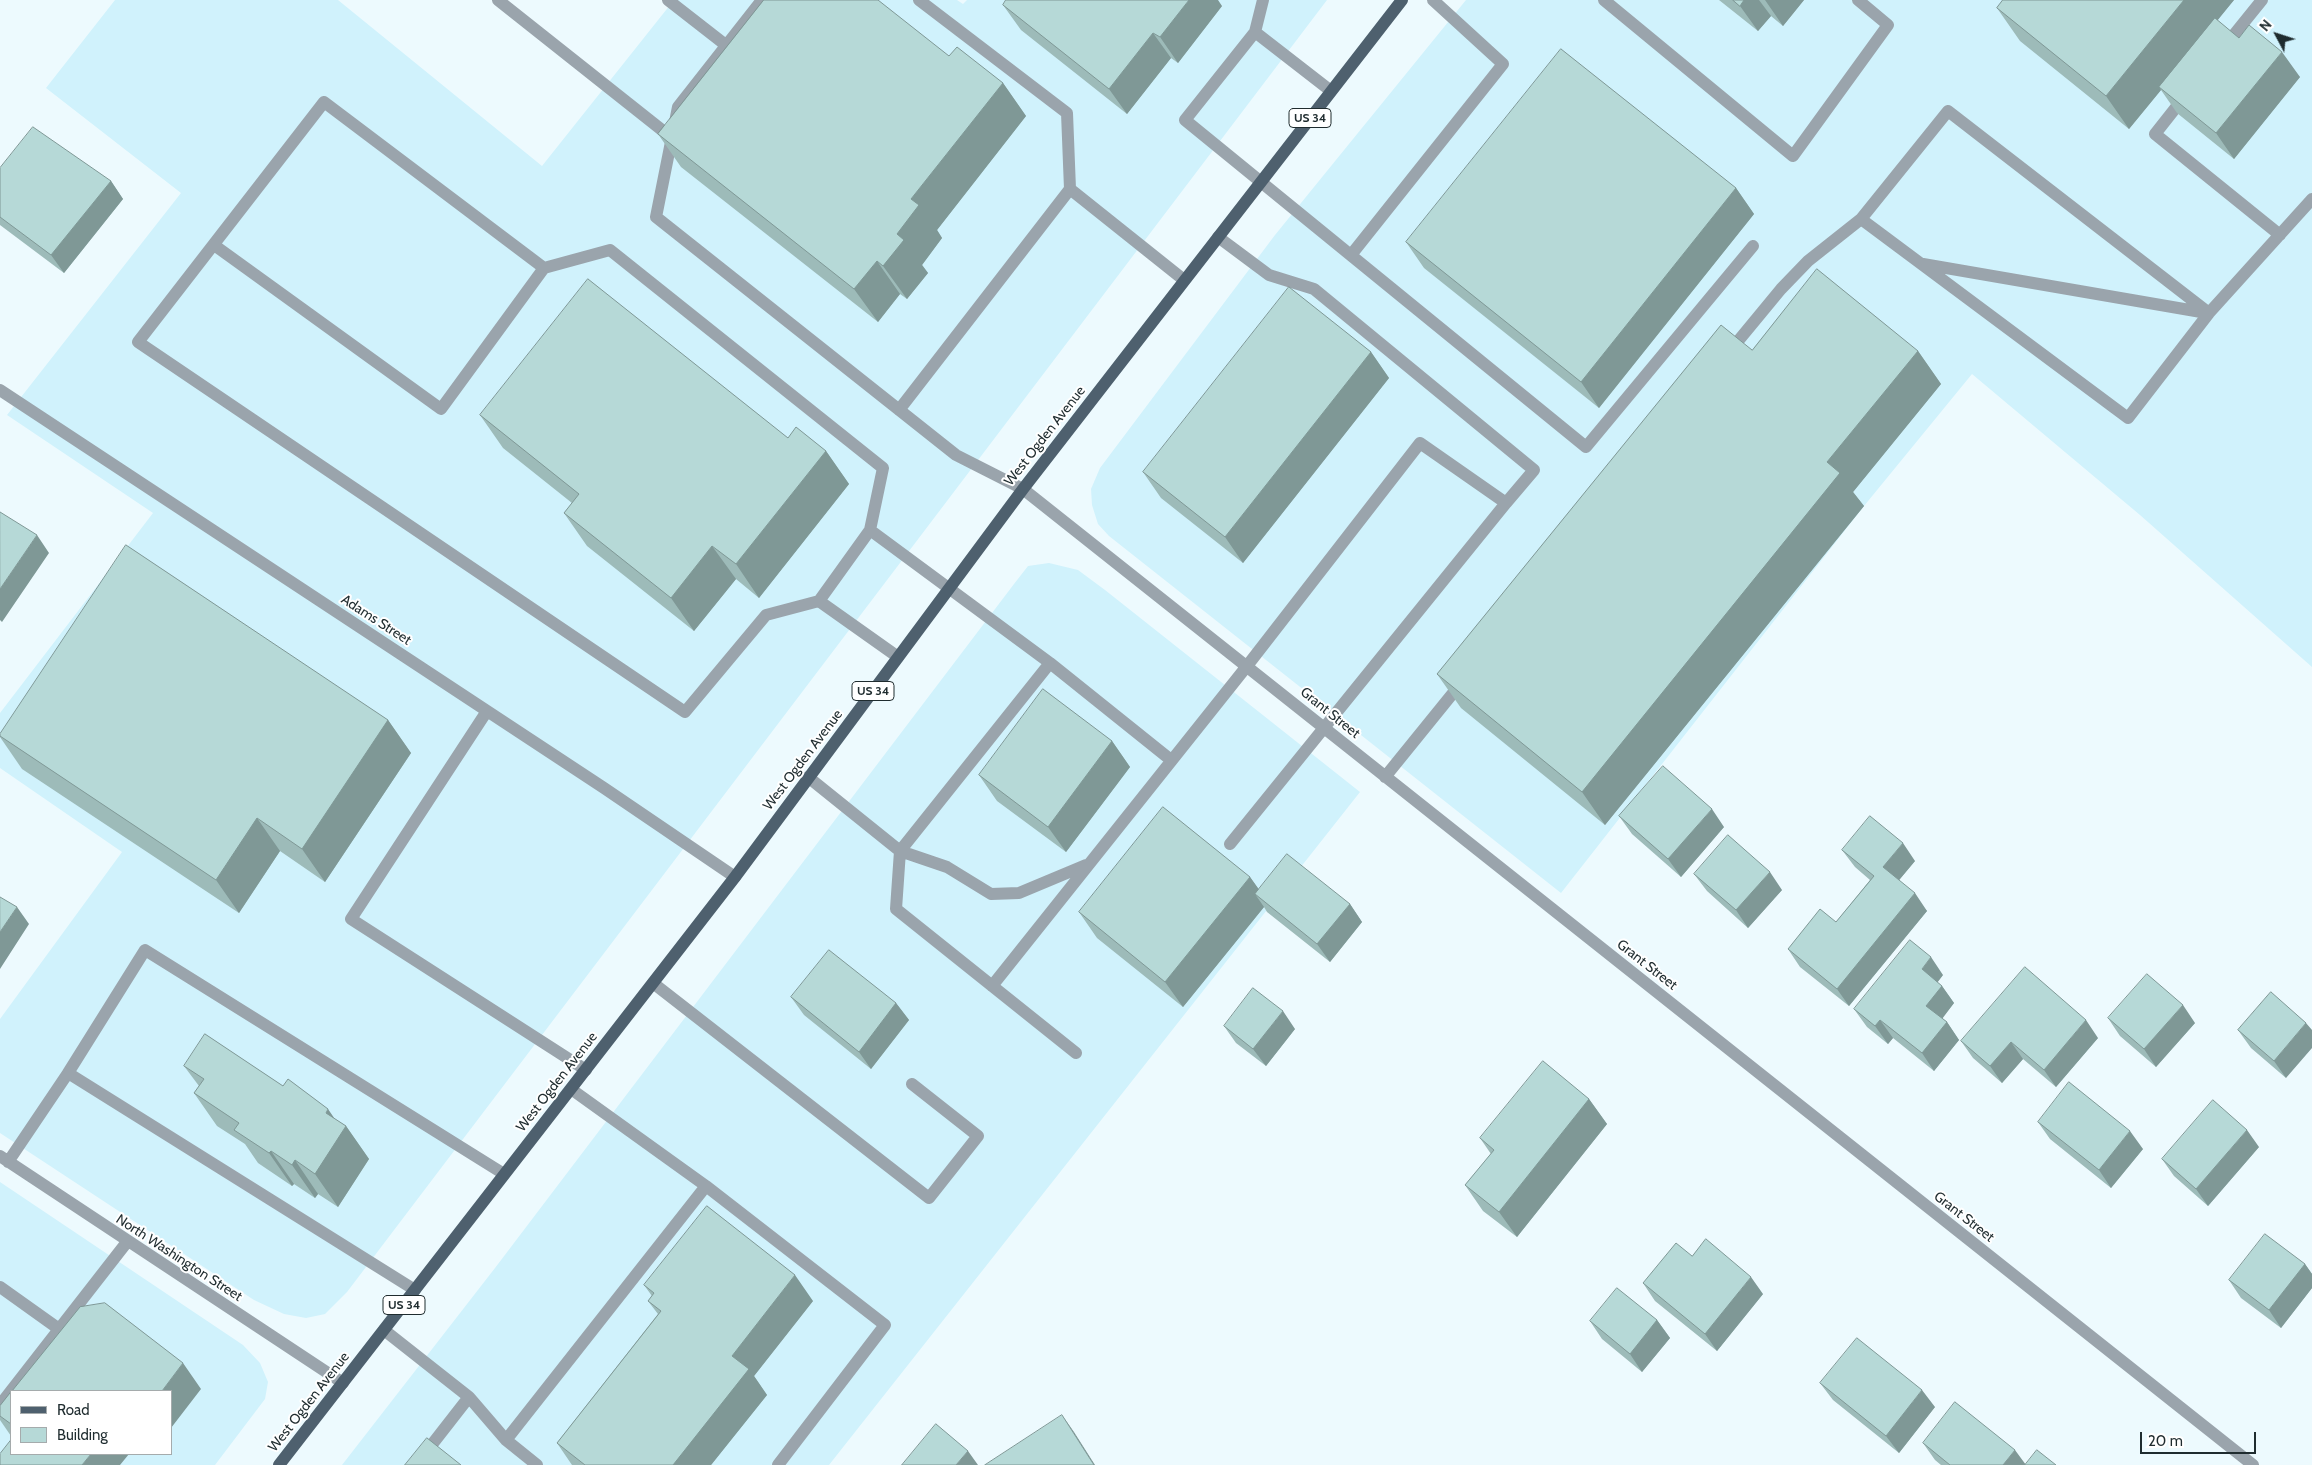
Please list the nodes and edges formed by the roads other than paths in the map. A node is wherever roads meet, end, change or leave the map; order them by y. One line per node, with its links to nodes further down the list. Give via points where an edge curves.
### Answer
1 (498, 0): 16 (street)
2 (668, 0): 12 (street)
3 (762, 0): 12 (street)
4 (919, 0): 18 (street, via 1068,113)
5 (1263, 0): 11 (street)
6 (1402, 0): 15 (main road, West Ogden Avenue / US 34)
7 (1433, 0): 25 (street, via 1504,64)
8 (1604, 0): 9 (street, via 1794,156 1888,25)
9 (1858, 0)
10 (2262, 0): 13 (street)
11 (1255, 32): 15 (street); 17 (street, via 1185,120)
12 (726, 46): 16 (street, via 678,107)
13 (2214, 59)
14 (2190, 89): 21 (street, via 2155,134)
15 (1331, 91): 17 (main road, West Ogden Avenue / US 34)
16 (672, 138): 32 (street, Grant Street, via 656,217)
17 (1261, 182): 22 (main road, West Ogden Avenue / US 34); 25 (street)
18 (1070, 189): 28 (street); 32 (street)
19 (2312, 200): 21 (street)
20 (1861, 219): 26 (street); 29 (street, via 1948,111); 30 (street, via 1808,261)
21 (2280, 235): 29 (street)
22 (1218, 237): 28 (main road, West Ogden Avenue / US 34); 34 (street, via 1269,275 1314,289 1534,470)
23 (214, 245): 27 (street, via 324,102); 27 (street, via 441,410); 37 (street, via 138,342 685,712 766,615)
24 (1753, 246): 25 (street, via 1586,447)
25 (1351, 256)
26 (1920, 263): 29 (street); 29 (street, via 2128,418)
27 (544, 268): 35 (street, via 610,250 883,468)
28 (1184, 280): 33 (main road, West Ogden Avenue / US 34)
29 (2209, 314)
30 (1724, 358)
31 (0, 390): 42 (street, Adams Street)
32 (899, 410): 33 (street, Grant Street, via 956,455)
33 (1023, 489): 36 (main road, West Ogden Avenue / US 34); 40 (street, Grant Street)
34 (1506, 503): 40 (street, via 1420,443); 43 (street)
35 (870, 530): 36 (street); 37 (street)
36 (950, 588): 38 (main road, West Ogden Avenue / US 34); 39 (street)
37 (819, 601): 38 (street)
38 (898, 657): 46 (main road, West Ogden Avenue / US 34)
39 (1050, 663): 44 (street); 48 (street)
40 (1247, 666): 43 (street, Grant Street); 44 (street)
41 (1473, 668): 45 (street)
42 (487, 711): 50 (street, Adams Street); 54 (street, via 351,919)
43 (1325, 729): 45 (street, Grant Street); 47 (street)
44 (1171, 760): 49 (street)
45 (1385, 776): 76 (street, Grant Street)
46 (808, 777): 48 (street); 50 (main road, West Ogden Avenue / US 34)
47 (1230, 844)
48 (900, 851): 49 (street, via 947,867 992,894 1019,893); 52 (street, via 896,909)
49 (1089, 864): 52 (street)
50 (735, 877): 51 (main road, West Ogden Avenue / US 34)
51 (653, 983): 54 (main road, West Ogden Avenue / US 34); 56 (street, via 928,1198 978,1136)
52 (992, 986): 53 (street)
53 (1076, 1053)
54 (586, 1070): 57 (main road, West Ogden Avenue / US 34)
55 (68, 1073): 58 (street); 59 (street, via 145,950); 63 (street)
56 (912, 1084)
57 (571, 1089): 59 (main road, West Ogden Avenue / US 34); 60 (street)
58 (4, 1159): 61 (street, North Washington Street)
59 (504, 1174): 63 (main road, West Ogden Avenue / US 34)
60 (706, 1186): 71 (street); 75 (street, via 885,1325)
61 (127, 1242): 64 (street); 66 (street, North Washington Street)
62 (0, 1287): 64 (street)
63 (415, 1290): 65 (main road, West Ogden Avenue / US 34)
64 (59, 1329): 67 (street)
65 (384, 1330): 66 (main road, West Ogden Avenue / US 34); 69 (street)
66 (343, 1383): 72 (main road, West Ogden Avenue / US 34)
67 (12, 1390)
68 (10, 1392): 70 (street)
69 (468, 1397): 71 (street); 73 (street)
70 (0, 1405)
71 (506, 1440): 74 (street)
72 (279, 1465)
73 (416, 1465)
74 (537, 1465)
75 (778, 1465)
76 (2252, 1465)

